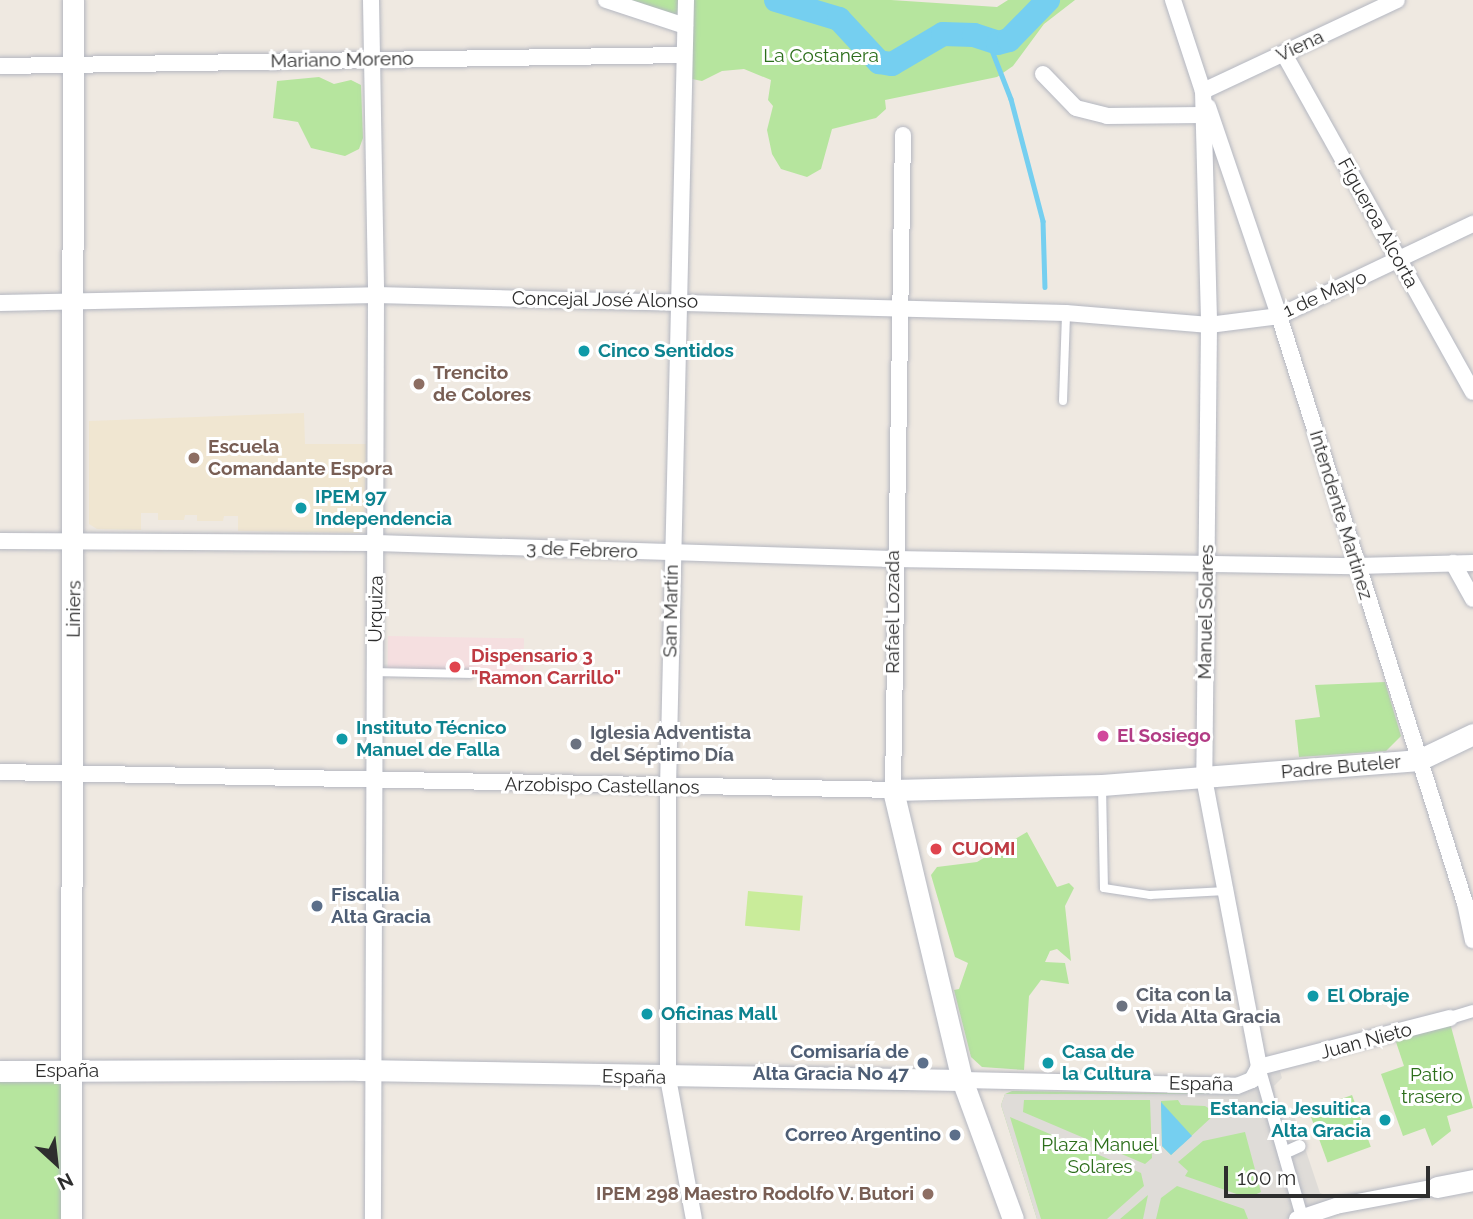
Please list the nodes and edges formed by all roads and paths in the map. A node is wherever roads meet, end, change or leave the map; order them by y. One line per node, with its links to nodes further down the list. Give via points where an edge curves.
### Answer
1 (73, 0): 11 (street, Liniers)
2 (371, 0): 10 (street, Urquiza)
3 (606, 0): 7 (street)
4 (686, 0): 7 (street, San Martín)
5 (1397, 0): 8 (street, Viena)
6 (1179, 3): 14 (street, Manuel Solares)
7 (685, 22): 9 (street, San Martín)
8 (1284, 54): 14 (street, Viena); 18 (street, Figueroa Alcorta)
9 (683, 55): 10 (street, Mariano Moreno); 20 (street, San Martín)
10 (371, 60): 11 (street, Mariano Moreno); 19 (street, Urquiza)
11 (72, 64): 12 (street, Mariano Moreno); 21 (street, Liniers)
12 (0, 66)
13 (1043, 74): 15 (street, via 1076,108 1107,116)
14 (1203, 91): 15 (street, Manuel Solares); 25 (street, Intendente Martinez)
15 (1203, 115): 26 (street, Manuel Solares)
16 (903, 135): 23 (street, Rafael Lozada)
17 (1473, 224): 18 (street, 1 de Mayo)
18 (1399, 260): 25 (street, 1 de Mayo); 27 (street, Figueroa Alcorta)
19 (376, 295): 20 (street, Concejal José Alonso); 21 (street, Concejal José Alonso); 31 (street, Urquiza)
20 (676, 301): 23 (street, Concejal José Alonso); 32 (street, San Martín)
21 (76, 302): 22 (street, Concejal José Alonso); 29 (street, Liniers)
22 (0, 303)
23 (900, 311): 24 (street, Concejal José Alonso); 33 (street, Rafael Lozada)
24 (1066, 313): 26 (street, Concejal José Alonso); 28 (lane)
25 (1279, 316): 26 (street, 1 de Mayo); 37 (street, Intendente Martinez)
26 (1209, 325): 36 (street, Manuel Solares)
27 (1473, 392)
28 (1063, 401)
29 (75, 540): 30 (street, 3 de Febrero); 31 (street, 3 de Febrero); 44 (street, Liniers)
30 (0, 541)
31 (376, 543): 32 (street, 3 de Febrero); 39 (street, Urquiza)
32 (672, 552): 33 (street, 3 de Febrero); 48 (street, San Martín)
33 (893, 559): 36 (street, 3 de Febrero); 49 (street, Rafael Lozada)
34 (1453, 563): 35 (street, 3 de Febrero); 37 (street, 3 de Febrero); 38 (street)
35 (1473, 563)
36 (1207, 564): 37 (street, 3 de Febrero); 45 (street, Manuel Solares)
37 (1356, 566): 42 (street, Intendente Martinez)
38 (1473, 599)
39 (375, 672): 40 (lane); 46 (street, Urquiza)
40 (470, 674)
41 (1473, 734): 42 (street, Padre Buteler)
42 (1419, 760): 45 (street, Padre Buteler); 51 (street, Intendente Martinez)
43 (0, 772): 44 (street, Arzobispo Castellanos)
44 (72, 772): 46 (street, Arzobispo Castellanos); 57 (street, Liniers)
45 (1203, 778): 47 (street, Arzobispo Castellanos); 50 (street, Manuel Solares)
46 (373, 780): 48 (street, Arzobispo Castellanos); 58 (street, Urquiza)
47 (1102, 785): 49 (street, Arzobispo Castellanos); 50 (lane, via 1104,888 1163,895)
48 (668, 788): 49 (street, Arzobispo Castellanos); 59 (street, San Martín)
49 (893, 790): 60 (street, Rafael Lozada)
50 (1226, 891): 55 (street, Manuel Solares)
51 (1469, 901): 52 (street, Intendente Martinez)
52 (1473, 940)
53 (1473, 1011): 54 (street, Juan Nieto)
54 (1450, 1018): 55 (street, Juan Nieto)
55 (1259, 1068): 60 (street, España, via 1252,1080 1237,1086); 62 (street, Manuel Solares)
56 (0, 1071): 57 (street, España)
57 (72, 1071): 58 (street, España); 67 (street, Liniers)
58 (373, 1072): 59 (street, España); 68 (street, Urquiza)
59 (668, 1078): 60 (street, España); 69 (street, San Martín)
60 (962, 1080): 70 (street, Rafael Lozada); 71 (street, Rafael Lozada, via 984,1101)
61 (1300, 1146): 62 (street)
62 (1284, 1153): 66 (street, Manuel Solares)
63 (1473, 1180): 64 (street)
64 (1437, 1187): 65 (street)
65 (1338, 1213): 66 (street)
66 (1299, 1218)
67 (71, 1219)
68 (373, 1219)
69 (694, 1219)
70 (1013, 1219)
71 (1026, 1219)

